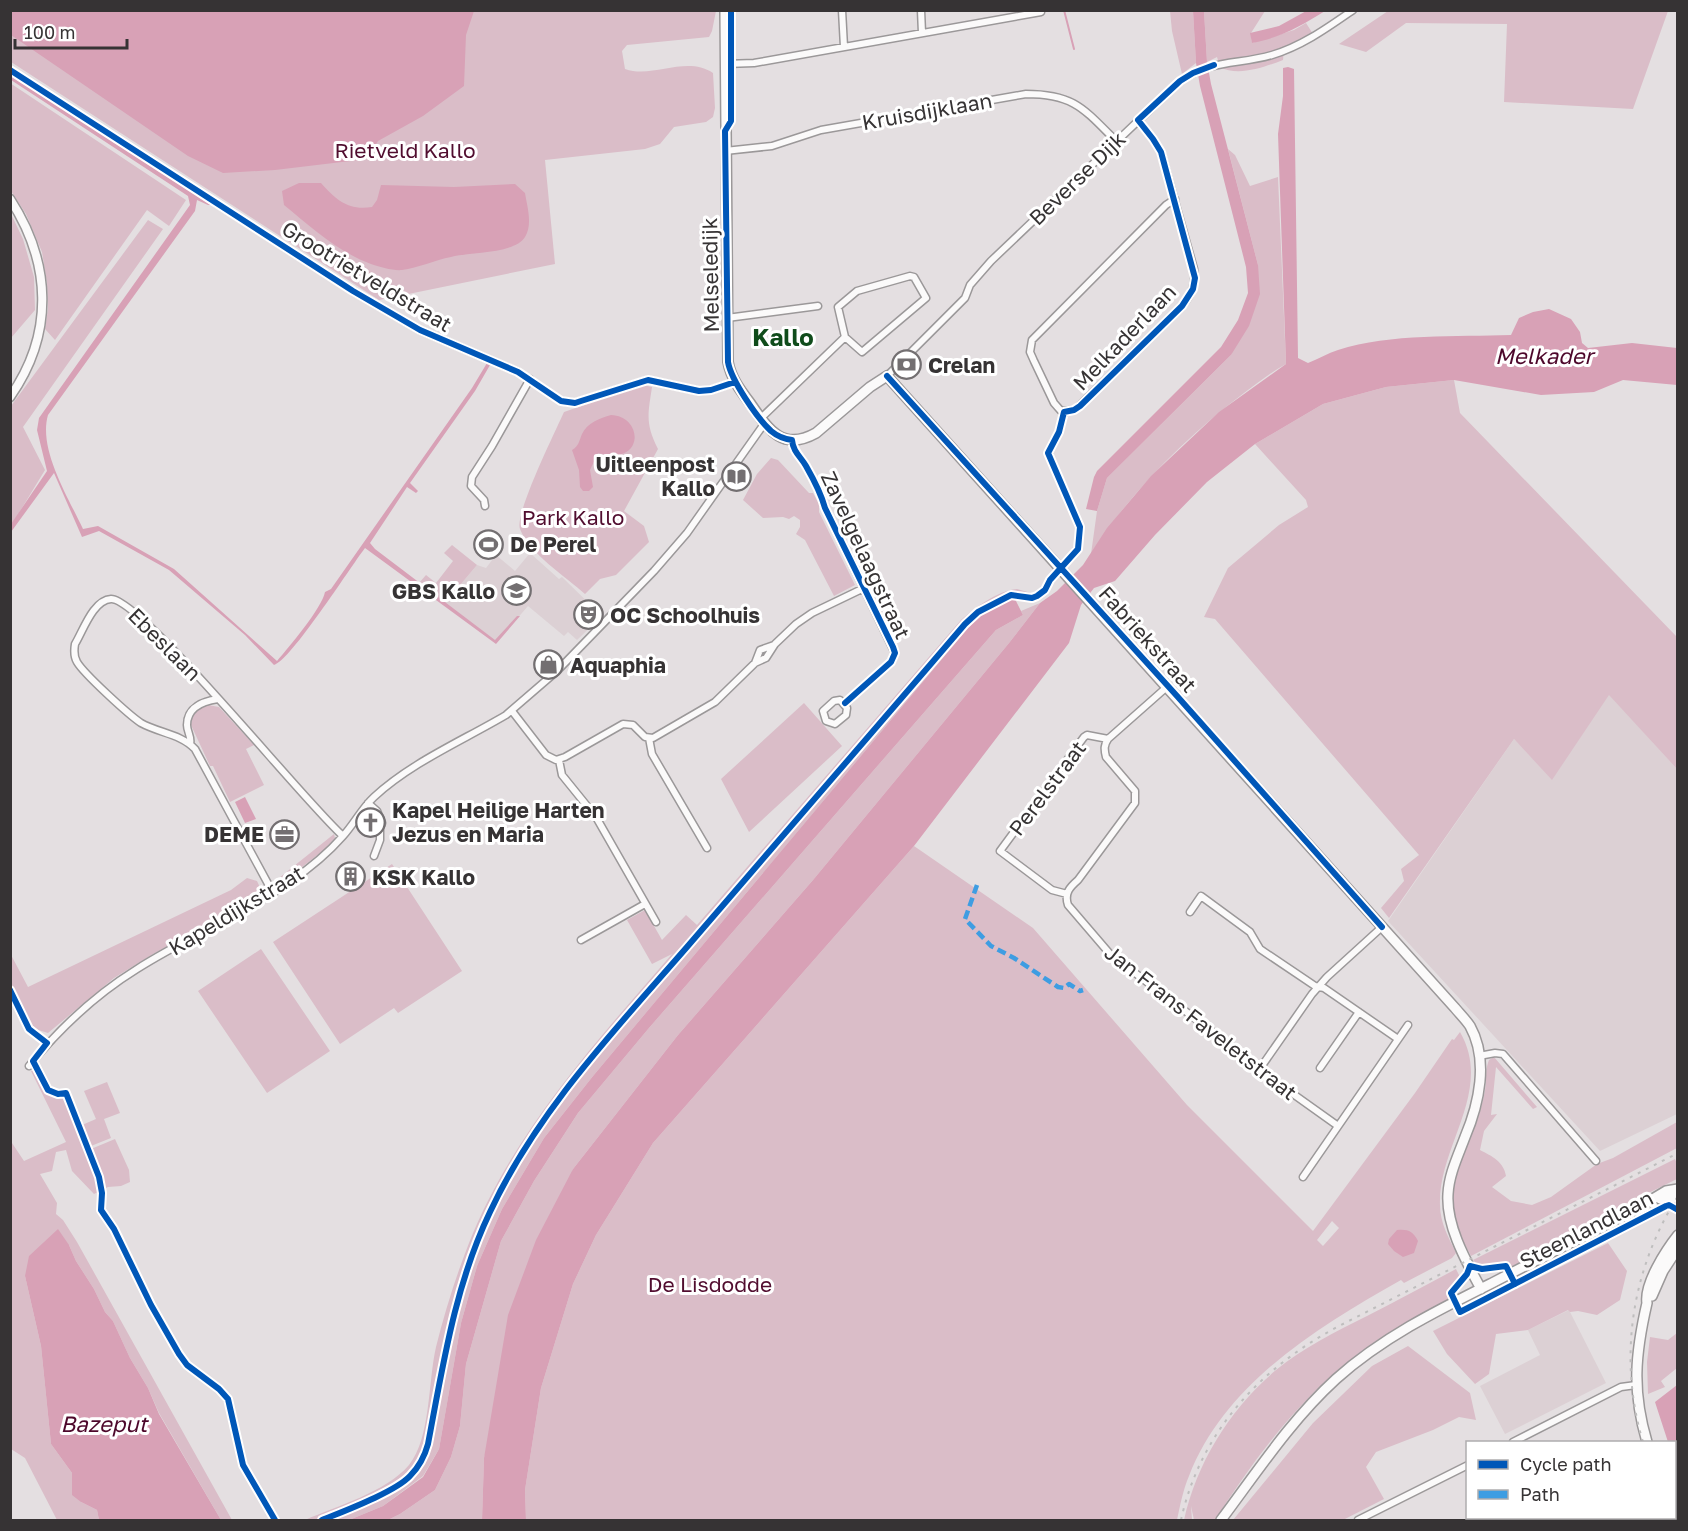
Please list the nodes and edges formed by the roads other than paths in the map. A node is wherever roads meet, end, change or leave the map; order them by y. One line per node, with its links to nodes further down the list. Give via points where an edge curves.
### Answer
1 (725, 10): 10 (main road, Melseledijk)
2 (842, 10): 9 (street)
3 (921, 10): 8 (street)
4 (1005, 10): 7 (street)
5 (1353, 10): 11 (street, Beverse Dijk, via 1300,44 1271,56 1214,65 1193,73)
6 (1041, 12): 7 (street)
7 (1005, 19): 8 (street)
8 (922, 33): 9 (street)
9 (844, 47): 10 (street, via 754,63)
10 (725, 64): 13 (main road, Melseledijk)
11 (1138, 120): 12 (street, Beverse Dijk); 15 (street, Melkaderlaan, via 1161,152)
12 (1116, 141): 13 (street, Kruisdijklaan, via 1074,103 1059,96 1026,94 821,130 772,146); 20 (street, Beverse Dijk, via 991,261 970,285 965,298)
13 (725, 151): 18 (main road, Melseledijk)
14 (10, 199): 23 (street, via 22,216 37,253 43,309 29,365)
15 (1175, 199): 15 (street, Melkaderlaan, via 1194,269 1193,289 1182,306 1076,409 1061,411 1030,352 1032,340)
16 (216, 203): 21 (street, Grootrietveldstraat, via 420,330)
17 (818, 306): 18 (street)
18 (727, 318): 22 (main road, Melseledijk, via 728,362)
19 (845, 337): 19 (street, via 862,352 926,298 914,277 885,281 857,291 838,307); 24 (street, Kapeldijkstraat)
20 (887, 375): 25 (main road, via 816,433 807,439); 28 (main road, Fabriekstraat)
21 (530, 379): 22 (street, Grootrietveldstraat, via 561,401 574,403 648,380 699,391); 26 (street, via 472,477 471,486)
22 (735, 382): 24 (main road, Melseledijk)
23 (10, 397)
24 (762, 421): 25 (main road, via 780,437); 31 (street, Kapeldijkstraat, via 687,533 558,671)
25 (792, 440): 27 (street, Zavelgelaagstraat)
26 (485, 506)
27 (864, 588): 30 (street, Zavelgelaagstraat, via 895,653 891,662); 32 (street, via 796,624 775,644 760,651 755,663 715,702)
28 (1168, 686): 33 (street); 45 (main road, Fabriekstraat)
29 (218, 699): 34 (street, Ebeslaan, via 192,709 187,725); 34 (street, Ebeslaan, via 127,606 113,599 97,606 75,644 77,662 141,723); 37 (street, Ebeslaan)
30 (845, 703)
31 (512, 711): 35 (street, via 549,757); 36 (street, Kapeldijkstraat, via 409,771)
32 (649, 738): 35 (street, via 633,725 623,724); 38 (street, via 652,754)
33 (1108, 739): 41 (street, via 1106,757 1135,791 1135,803); 41 (street, Perelstraat, via 1084,736 1000,850 1052,890)
34 (190, 744): 40 (street)
35 (559, 760): 42 (street, via 562,775 596,817)
36 (368, 803): 37 (street, Kapeldijkstraat); 39 (street, via 382,823)
37 (343, 836): 40 (street, Kapeldijkstraat)
38 (707, 848)
39 (374, 856)
40 (273, 893): 52 (street, Kapeldijkstraat, via 137,968)
41 (1067, 894): 56 (street, Jan Frans Faveletstraat, via 1070,908 1110,954)
42 (645, 904): 44 (street); 46 (street)
43 (1190, 912): 47 (street, via 1201,896 1251,932 1260,949)
44 (656, 922)
45 (1382, 927): 47 (street); 53 (main road, Fabriekstraat, via 1469,1025)
46 (581, 940)
47 (1319, 987): 49 (street); 56 (street)
48 (10, 990): 52 (street, via 29,1029)
49 (1359, 1012): 51 (street); 55 (street)
50 (1408, 1025): 51 (street)
51 (1398, 1039): 57 (street)
52 (47, 1043): 54 (street, Kapeldijkstraat)
53 (1479, 1056): 58 (street, via 1503,1054); 65 (main road, Fabriekstraat, via 1475,1110 1450,1176 1448,1195 1454,1231)
54 (29, 1066)
55 (1320, 1068)
56 (1259, 1070): 57 (street, Jan Frans Faveletstraat)
57 (1338, 1126): 59 (street)
58 (1596, 1161)
59 (1303, 1177)
60 (1677, 1189): 62 (main road, Steenlandlaan, via 1666,1191)
61 (1677, 1199): 62 (main road, Steenlandlaan, via 1668,1197)
62 (1636, 1209): 65 (main road, Steenlandlaan)
63 (1677, 1235): 66 (main road, via 1652,1279)
64 (1677, 1248): 66 (main road)
65 (1481, 1288): 71 (main road, Steenlandlaan, via 1397,1333 1336,1379 1282,1438)
66 (1647, 1303): 67 (main road, via 1637,1353)
67 (1636, 1385): 68 (street, via 1621,1387); 69 (main road)
68 (1517, 1441)
69 (1647, 1441)
70 (1466, 1466): 72 (street)
71 (1221, 1521)
72 (1358, 1521)

